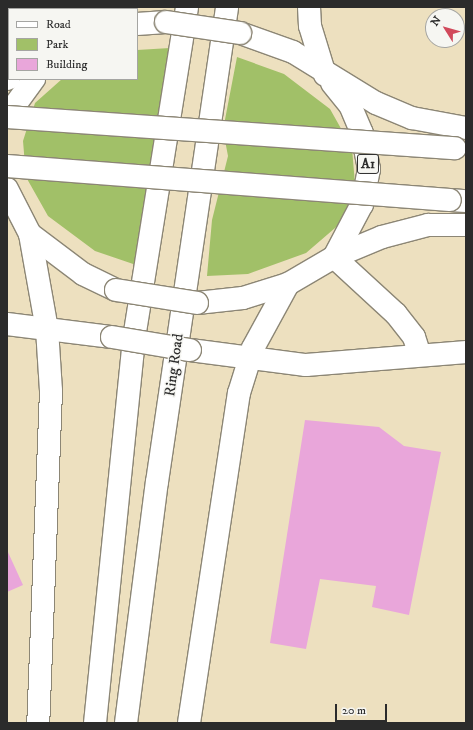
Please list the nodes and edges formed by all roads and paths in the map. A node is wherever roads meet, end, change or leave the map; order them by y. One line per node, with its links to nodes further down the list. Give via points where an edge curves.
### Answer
1 (187, 7): 24 (main road, via 135,332)
2 (227, 7): 25 (main road, Ring Road, via 162,444)
3 (309, 7): 5 (main road, via 310,26)
4 (138, 24): 5 (main road, A1, bridge, via 166,22 240,33 293,52)
5 (325, 75): 8 (main road, A1, via 412,118); 16 (main road, A1, via 350,106 362,133 369,169 362,204)
6 (33, 80): 7 (main road)
7 (7, 116): 9 (main road, bridge)
8 (466, 128)
9 (461, 149)
10 (7, 166): 12 (main road, bridge)
11 (7, 189): 13 (main road)
12 (458, 201)
13 (12, 209): 15 (main road)
14 (466, 225): 16 (main road, via 428,225 382,237)
15 (30, 234): 17 (main road, bridge, via 83,274 116,290 197,303 243,298); 19 (main road)
16 (334, 257): 17 (main road); 21 (main road, via 396,314 414,337)
17 (288, 284): 22 (main road)
18 (7, 324): 19 (main road)
19 (47, 329): 22 (main road, bridge); 23 (main road, via 51,391 50,458)
20 (466, 352): 21 (main road)
21 (420, 355): 22 (main road, via 306,365)
22 (249, 358): 26 (main road, via 239,393)
23 (38, 723)
24 (95, 723)
25 (126, 723)
26 (189, 723)

